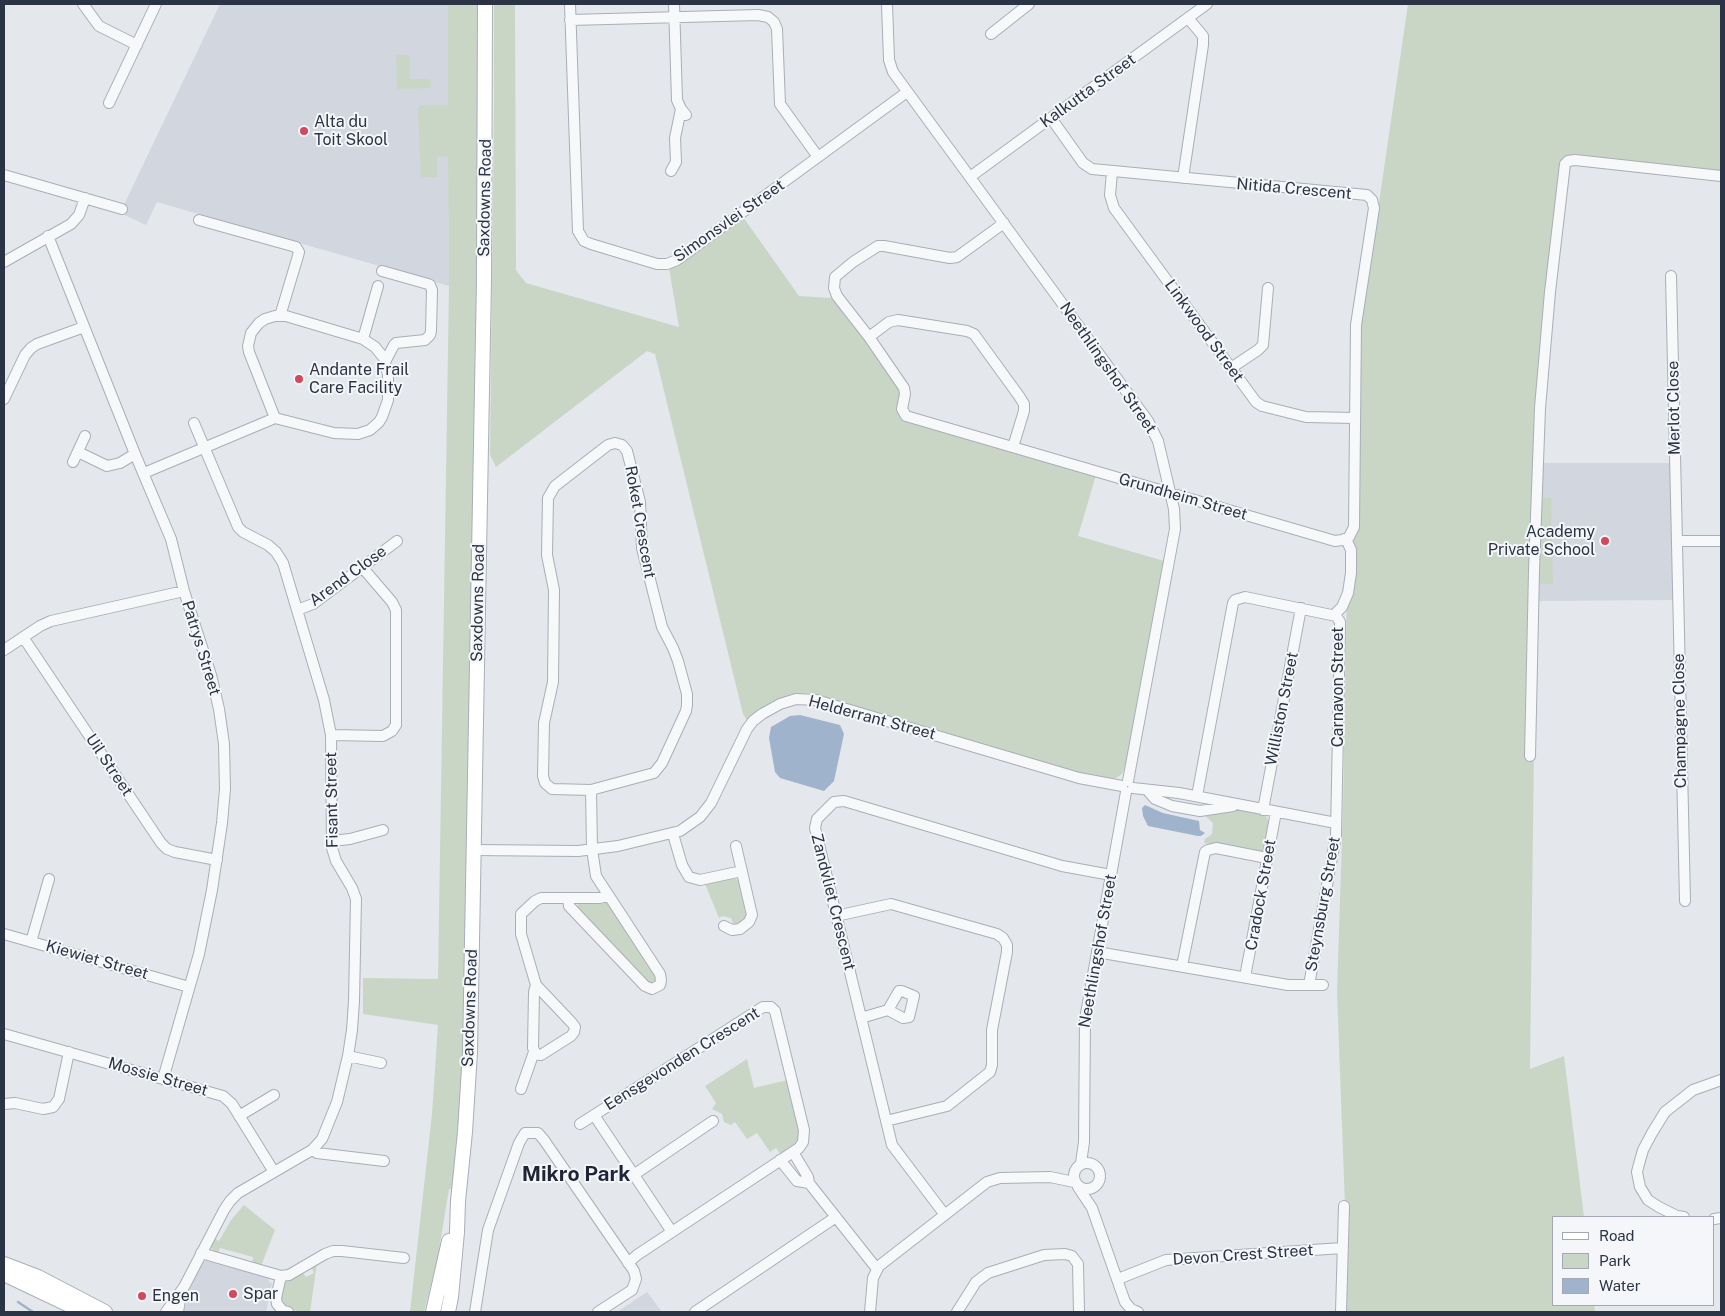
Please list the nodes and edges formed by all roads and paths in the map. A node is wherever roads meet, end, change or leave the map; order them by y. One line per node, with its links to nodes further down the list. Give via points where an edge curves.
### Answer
1 (82, 4): 15 (street, via 99,26)
2 (156, 4): 15 (street)
3 (485, 4): 82 (street, Saxdowns Road)
4 (570, 4): 13 (street, Simonsvlei Street)
5 (674, 4): 11 (street)
6 (887, 4): 16 (street, Neethlingshof Street, via 889,64)
7 (1012, 4): 10 (street)
8 (1029, 4): 10 (street)
9 (1207, 4): 12 (street, Kalkutta Street)
10 (1018, 13): 14 (street)
11 (675, 17): 13 (street); 19 (street, via 758,14 771,20 777,29 780,104); 20 (street, via 677,100 684,112 675,138 676,162)
12 (1188, 18): 18 (street, Kalkutta Street); 25 (street, via 1203,36 1203,44)
13 (570, 20): 19 (street, Simonsvlei Street, via 578,228 581,238 587,243 657,264 670,263)
14 (991, 34)
15 (137, 45): 17 (street)
16 (907, 92): 19 (street, Simonsvlei Street); 24 (street, Neethlingshof Street)
17 (109, 103)
18 (1051, 118): 21 (street, Nitida Crescent, via 1086,166); 24 (street, Kalkutta Street)
19 (818, 157)
20 (671, 170)
21 (1112, 172): 25 (street, Nitida Crescent); 41 (street, Linkwood Street, via 1110,194 1114,208)
22 (4, 175): 26 (street)
23 (1721, 176): 66 (street, via 1571,160 1565,164 1540,408)
24 (970, 177): 29 (street, Neethlingshof Street)
25 (1183, 178): 44 (street, Nitida Crescent, via 1367,195 1372,200 1374,208 1356,325)
26 (85, 198): 27 (street); 30 (street, via 76,220)
27 (122, 209)
28 (199, 220): 36 (street, via 298,249)
29 (1004, 223): 38 (street, via 957,257 878,246 839,273 834,280 835,292); 53 (street, Neethlingshof Street, via 1154,431)
30 (48, 236): 31 (street); 37 (street, Patrys Street)
31 (4, 262)
32 (382, 272): 40 (street, via 432,287 430,335 425,340 396,343)
33 (1671, 276): 55 (street, Merlot Close)
34 (378, 286): 39 (street)
35 (1268, 288): 41 (street, via 1263,344)
36 (280, 316): 39 (street); 43 (street, via 259,323 251,333 248,346)
37 (84, 327): 42 (street, via 31,348); 50 (street, Patrys Street)
38 (869, 338): 48 (street, Grundheim Street, via 904,388 902,406 908,417); 48 (street, via 889,322 898,320 974,334 1024,404)
39 (363, 339): 40 (street, via 375,347)
40 (386, 362): 43 (street, via 388,400 382,417 370,430 358,434 334,433)
41 (1232, 368): 44 (street, Linkwood Street, via 1260,405 1306,417)
42 (4, 399)
43 (275, 418): 47 (street)
44 (1355, 418): 54 (street, via 1354,528)
45 (194, 423): 47 (street, Fisant Street)
46 (85, 436): 49 (street)
47 (204, 448): 52 (street); 61 (street, Fisant Street, via 238,527 268,545 280,557)
48 (1013, 448): 53 (street, Grundheim Street)
49 (78, 452): 50 (street, via 107,466); 51 (street)
50 (135, 454): 52 (street, Patrys Street)
51 (73, 462)
52 (144, 473): 59 (street, Patrys Street, via 171,539)
53 (1170, 493): 54 (street, Grundheim Street, via 1335,540); 67 (street, Neethlingshof Street, via 1175,529)
54 (1346, 539): 62 (street, via 1351,550 1348,593)
55 (1677, 540): 57 (street); 90 (street, Champagne Close)
56 (397, 541): 58 (street, Arend Close)
57 (1721, 541)
58 (362, 567): 61 (street, Arend Close, via 313,604); 65 (street, via 392,602 397,613 396,724 387,735)
59 (184, 591): 63 (street, via 51,620); 84 (street, Patrys Street, via 211,675 224,744 225,789)
60 (1301, 608): 62 (street, Carnavon Street); 71 (street, Carnavon Street, via 1244,597 1233,603); 74 (street, Williston Street)
61 (297, 610): 65 (street, Fisant Street)
62 (1334, 615): 76 (street, Carnavon Street, via 1340,626)
63 (23, 637): 64 (street); 84 (street, Uil Street, via 161,843 175,852)
64 (4, 650)
65 (331, 735): 79 (street, Fisant Street)
66 (1530, 756)
67 (1127, 787): 69 (street, Helderrant Street); 78 (street, Helderrant Street, via 1079,778 816,700 796,699 780,704 753,721 706,810 693,823); 86 (street, Neethlingshof Street)
68 (591, 790): 68 (street, Roket Crescent, via 647,776 657,770 687,705 676,654 662,628 642,548 640,502 627,451 615,443 555,486 547,501 547,554 554,590 553,682 544,723 544,780 552,789); 81 (street)
69 (1148, 791): 70 (street, Helderrant Street); 72 (street)
70 (1165, 792): 71 (street, Helderrant Street); 72 (street)
71 (1197, 796): 73 (street, Helderrant Street)
72 (1162, 803): 73 (street, via 1200,811)
73 (1240, 805): 74 (street, Helderrant Street)
74 (1263, 810): 75 (street, Helderrant Street)
75 (1276, 812): 76 (street, Helderrant Street); 83 (street, Cradock Street)
76 (1336, 823): 99 (street, Steynsburg Street)
77 (383, 830): 79 (street)
78 (673, 834): 81 (street, Helderrant Street); 85 (street, via 689,877 700,880)
79 (332, 841): 107 (street, Fisant Street, via 336,861 356,899 354,1001)
80 (736, 846): 85 (street)
81 (592, 849): 82 (street, Helderrant Street, via 570,852); 88 (street, via 596,876)
82 (474, 850): 132 (street, Saxdowns Road, via 470,1052)
83 (1267, 858): 96 (street, via 1216,848 1205,852); 97 (street, Cradock Street)
84 (217, 860): 101 (street, Patrys Street, via 204,932)
85 (742, 871): 92 (street, via 751,919 740,929)
86 (1111, 875): 91 (street, Zandvliet Crescent, via 1062,866 838,801 830,804 815,825); 95 (street, Neethlingshof Street)
87 (49, 879): 94 (street)
88 (608, 896): 89 (street); 89 (street, via 660,974 661,983 655,989 647,988 569,906)
89 (568, 898): 98 (street, via 541,898 522,912 521,934)
90 (1685, 900)
91 (836, 916): 103 (street, Zandvliet Crescent); 117 (street, via 894,904 997,934 1007,944 992,1034 990,1072 947,1106)
92 (724, 926)
93 (4, 934): 94 (street, Kiewiet Street)
94 (31, 942): 101 (street, Kiewiet Street)
95 (1097, 952): 96 (street); 119 (street, Neethlingshof Street, via 1084,1026)
96 (1182, 966): 97 (street)
97 (1245, 977): 99 (street, via 1288,985)
98 (536, 984): 106 (street); 106 (street, via 575,1030 543,1054)
99 (1308, 985): 100 (street)
100 (1323, 985)
101 (189, 987): 109 (street, Patrys Street)
102 (888, 1010): 103 (street)
103 (861, 1018): 117 (street, Zandvliet Crescent)
104 (4, 1034): 105 (street, Mossie Street)
105 (69, 1052): 109 (street, Mossie Street); 113 (street, via 59,1099 53,1107 43,1109)
106 (534, 1052): 111 (street)
107 (348, 1056): 108 (street); 120 (street, Fisant Street, via 337,1102 322,1139)
108 (381, 1063)
109 (163, 1079): 115 (street, Mossie Street, via 223,1096)
110 (1721, 1080): 136 (street, via 1693,1090 1665,1112 1647,1141 1639,1164 1638,1178 1648,1200)
111 (521, 1089)
112 (274, 1095): 115 (street)
113 (4, 1104)
114 (594, 1115): 118 (street, Eensgevonden Crescent); 121 (street, Eensgevonden Crescent, via 768,1007 776,1013 804,1130 803,1142); 127 (street, Eensgevonden Crescent)
115 (239, 1116): 126 (street, Mossie Street)
116 (713, 1120): 127 (street)
117 (886, 1121): 135 (street, Zandvliet Crescent, via 894,1150)
118 (580, 1124)
119 (1084, 1142): 124 (street, Neethlingshof Street); 125 (street, Neethlingshof Street)
120 (312, 1150): 123 (street); 126 (street, Fisant Street)
121 (793, 1152): 122 (street); 129 (street)
122 (780, 1160): 129 (street, via 797,1180); 138 (street)
123 (384, 1161)
124 (1095, 1165): 125 (street, via 1086,1162); 131 (street, via 1100,1174)
125 (1078, 1166): 128 (street); 130 (street, via 1074,1172)
126 (274, 1172): 140 (street, Fisant Street, via 230,1201)
127 (634, 1174): 138 (street, Eensgevonden Crescent)
128 (1050, 1177): 130 (street); 135 (street, via 994,1179)
129 (809, 1183): 137 (street)
130 (1076, 1184): 131 (street, via 1084,1189); 134 (street)
131 (1097, 1185): 134 (street)
132 (458, 1201): 154 (street, Saxdowns Road); 155 (street, Saxdowns Road)
133 (1344, 1206): 139 (street)
134 (1092, 1208): 147 (street)
135 (944, 1215): 144 (street)
136 (1681, 1216)
137 (836, 1217): 144 (street); 158 (street)
138 (672, 1232): 142 (street)
139 (1342, 1248): 147 (street, Devon Crest Street, via 1166,1260); 163 (street)
140 (201, 1253): 146 (street); 148 (street, Fisant Street)
141 (404, 1258): 146 (street, via 333,1251 289,1275)
142 (628, 1263): 156 (street, via 544,1140 538,1133 525,1133 518,1143 488,1230); 157 (street, via 635,1275 632,1290)
143 (4, 1264): 150 (street)
144 (877, 1269): 159 (street, via 873,1278)
145 (4, 1274): 149 (street)
146 (281, 1276): 153 (street, via 277,1304)
147 (1118, 1279): 162 (street, via 1127,1305)
148 (181, 1293): 151 (street, Fisant Street); 152 (street, Fisant Street)
149 (84, 1312)
150 (105, 1312)
151 (166, 1312)
152 (178, 1312)
153 (288, 1312)
154 (433, 1312)
155 (448, 1312)
156 (475, 1312)
157 (598, 1312)
158 (695, 1312)
159 (870, 1312)
160 (956, 1312): 161 (street, via 976,1282 988,1273 1048,1254 1075,1258 1079,1268)
161 (1079, 1312)
162 (1138, 1312)
163 (1341, 1312)

